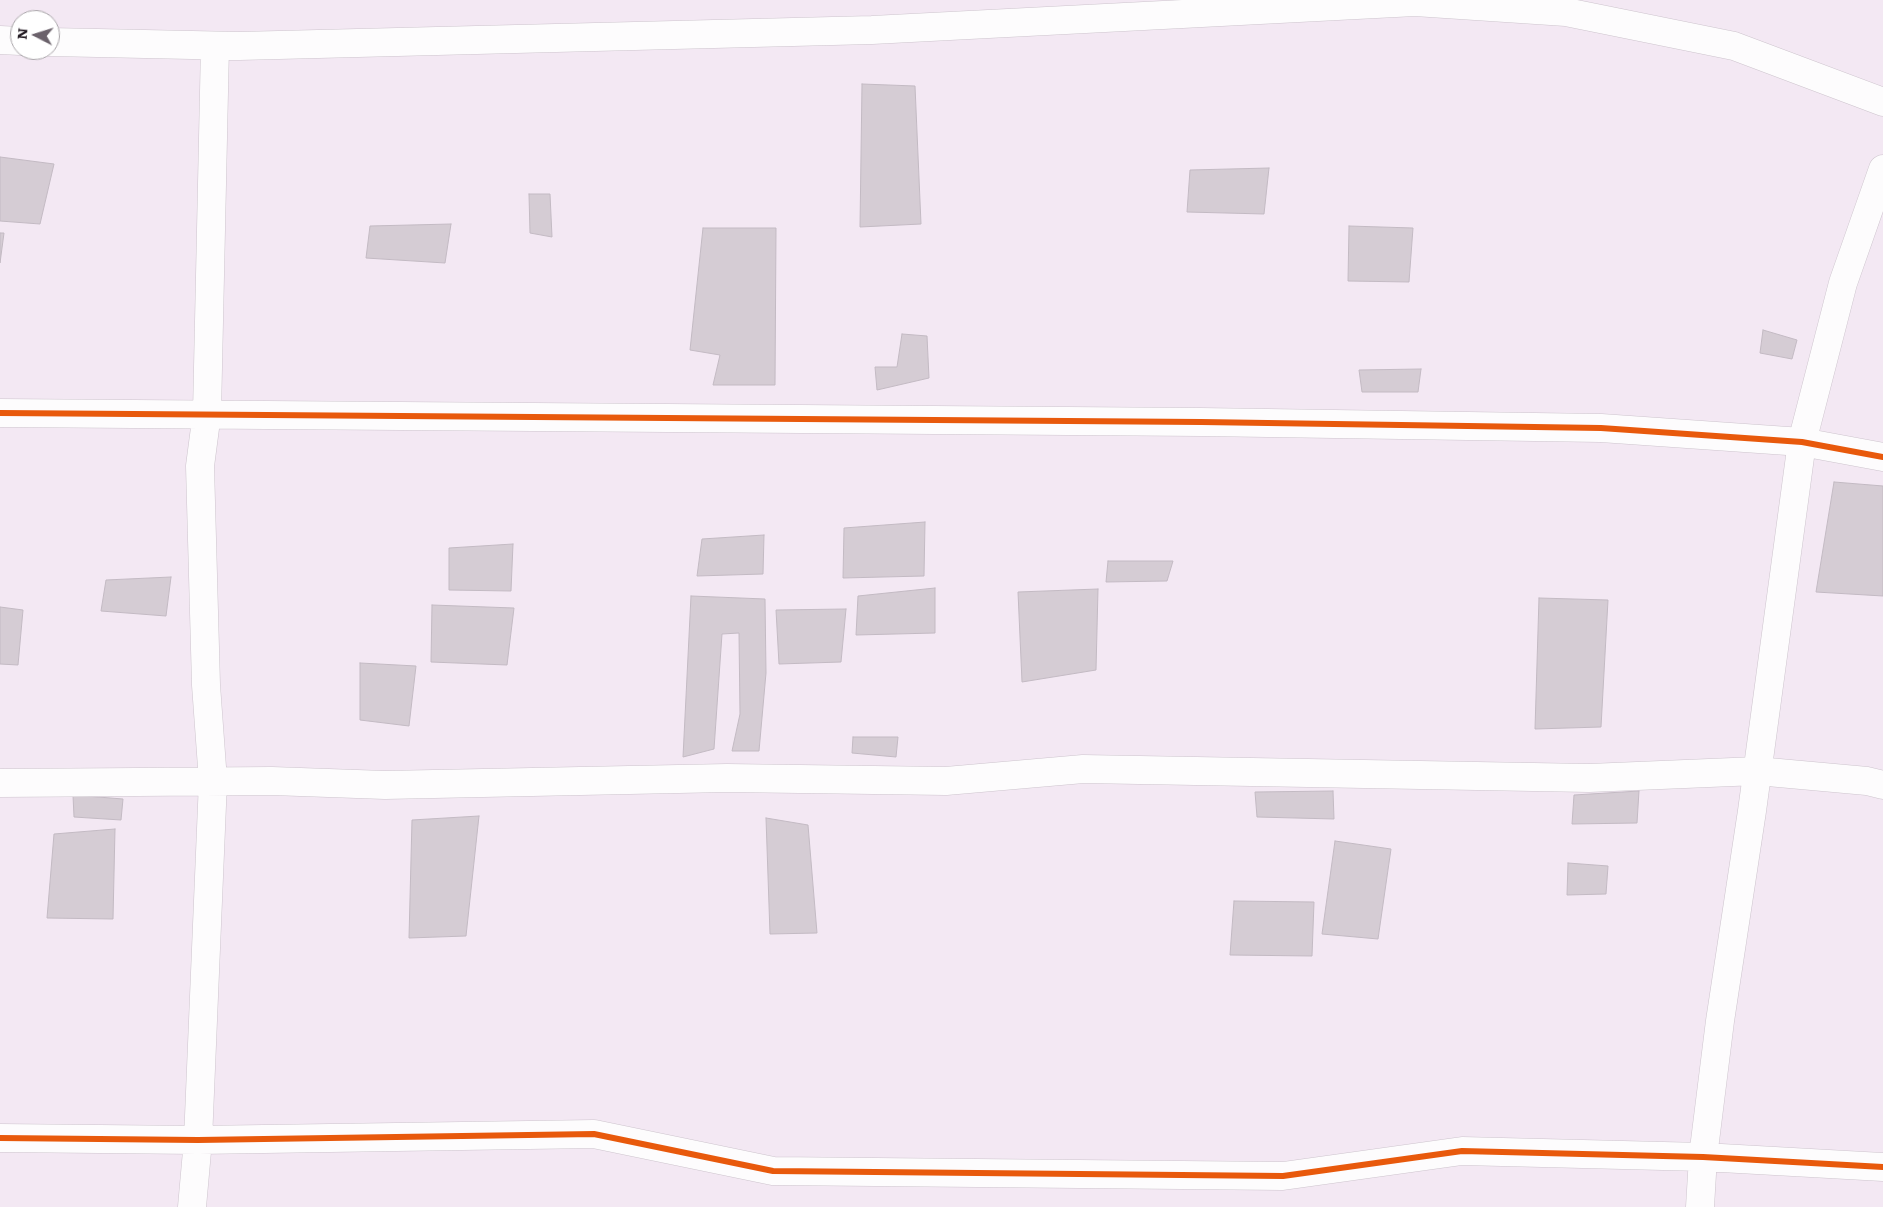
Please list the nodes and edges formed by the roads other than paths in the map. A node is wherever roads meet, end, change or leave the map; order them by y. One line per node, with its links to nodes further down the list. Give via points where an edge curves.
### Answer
1 (60, 42): 2 (street)
2 (215, 46): 3 (street, via 872,30 1415,2 1566,12 1734,46); 6 (street)
3 (1883, 102)
4 (1883, 169): 7 (street, via 1844,283)
5 (0, 412): 6 (street)
6 (208, 413): 7 (street, via 1602,428); 10 (street, via 200,466 206,685)
7 (1802, 442): 8 (street); 9 (street)
8 (1883, 457)
9 (1757, 771): 10 (street, via 1589,778 1084,769 946,780 727,778 385,785); 12 (street); 15 (street)
10 (213, 782): 11 (street); 14 (street)
11 (0, 783)
12 (1883, 785)
13 (0, 1138): 14 (street)
14 (198, 1140): 15 (street, via 594,1134 773,1171 1283,1176 1462,1151); 17 (street)
15 (1703, 1157): 16 (street); 18 (street)
16 (1883, 1167)
17 (192, 1207)
18 (1700, 1207)

